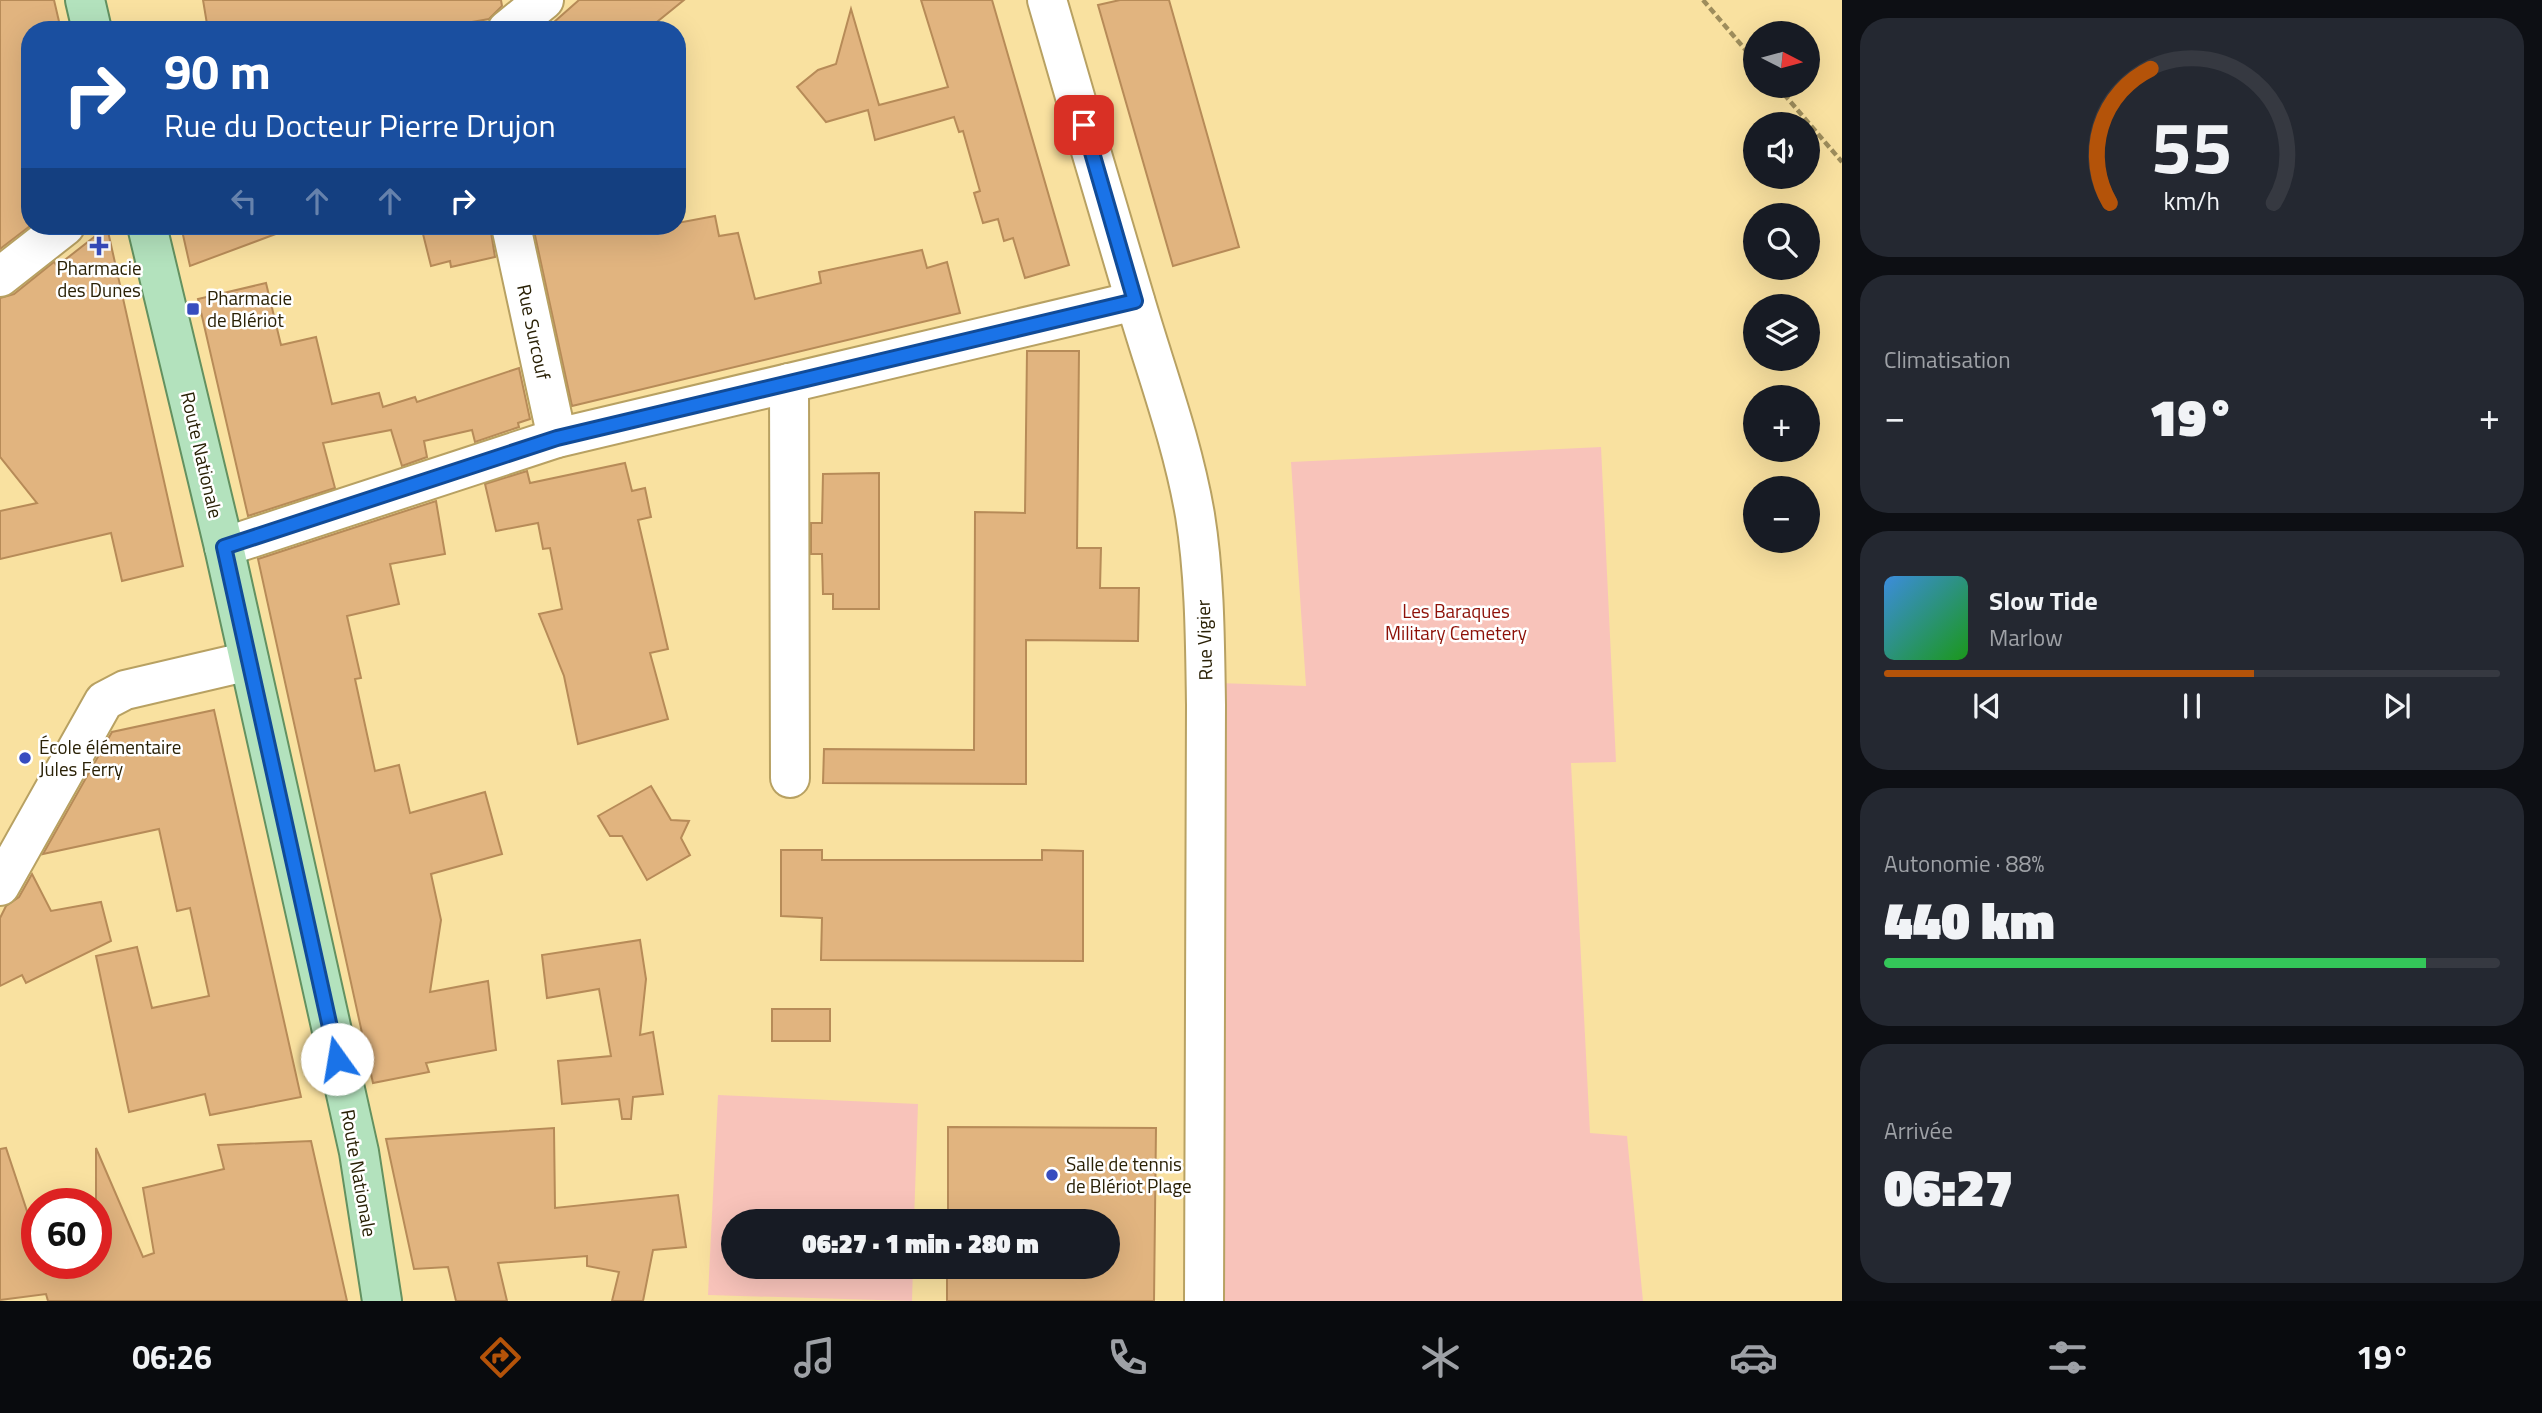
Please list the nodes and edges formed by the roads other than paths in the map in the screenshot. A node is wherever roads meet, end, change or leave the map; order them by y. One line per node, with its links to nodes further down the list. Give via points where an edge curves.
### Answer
1 (85, 0): 4 (main road)
2 (544, 0): 5 (street)
3 (1047, 0): 10 (street, Rue Vigier)
4 (90, 21)
5 (518, 21)
6 (54, 235): 9 (street)
7 (149, 235): 13 (main road, Route Nationale)
8 (513, 235): 12 (street, Rue Surcouf)
9 (0, 277)
10 (1135, 301): 11 (street); 18 (street, Rue Vigier, via 1185,465 1204,611)
11 (789, 383): 12 (street); 15 (street)
12 (557, 438): 13 (street)
13 (224, 547): 14 (main road, Route Nationale)
14 (249, 661): 16 (street, via 125,690 104,701); 17 (main road, Route Nationale, via 359,1152)
15 (790, 778)
16 (0, 886)
17 (382, 1301)
18 (1204, 1301)

